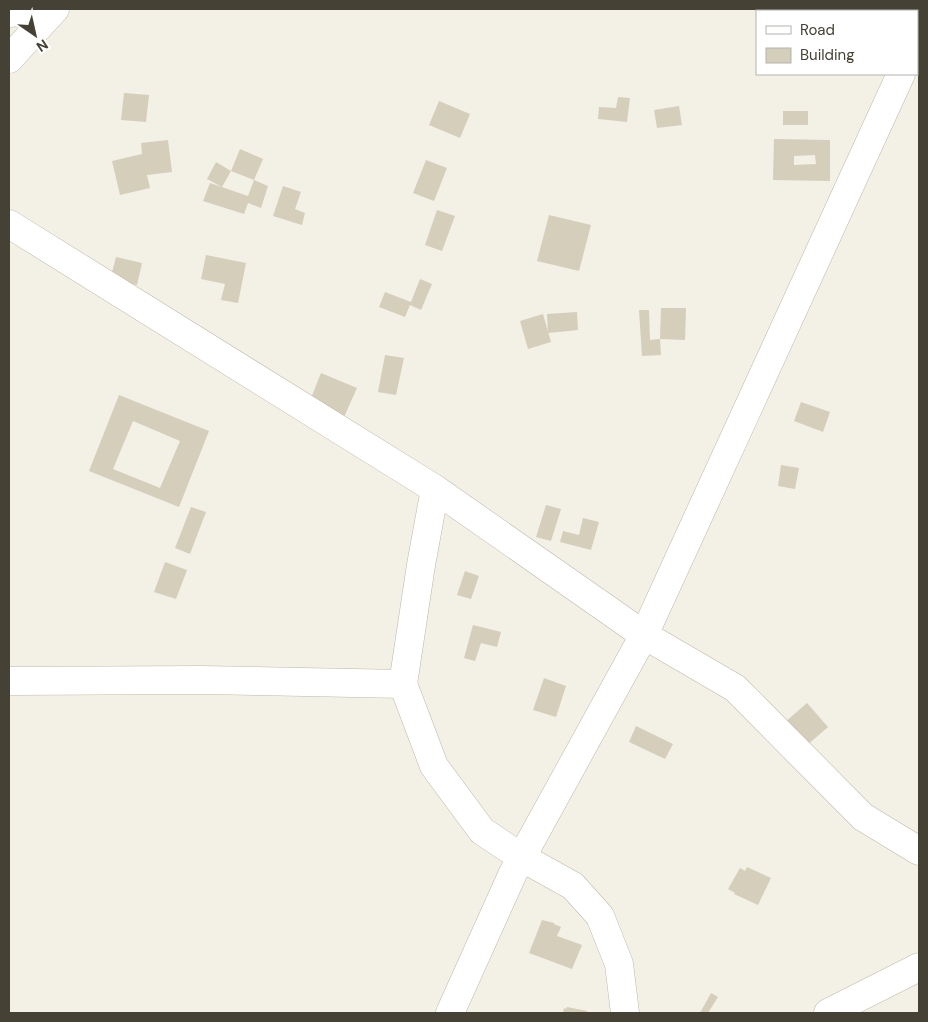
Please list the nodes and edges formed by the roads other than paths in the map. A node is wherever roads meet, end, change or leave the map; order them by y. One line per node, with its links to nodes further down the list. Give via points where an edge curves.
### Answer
1 (40, 9): 3 (street)
2 (55, 9): 4 (street)
3 (9, 13)
4 (9, 59)
5 (901, 75): 8 (street)
6 (9, 224): 7 (street)
7 (435, 489): 8 (street); 10 (street)
8 (644, 635): 11 (street, via 735,688 863,817); 12 (street)
9 (9, 681): 10 (street)
10 (403, 684): 12 (street, via 434,766 482,831)
11 (919, 851)
12 (522, 857): 14 (street); 15 (street, via 573,886 600,916 619,964)
13 (919, 967): 16 (street)
14 (450, 1013)
15 (625, 1013)
16 (828, 1013)

